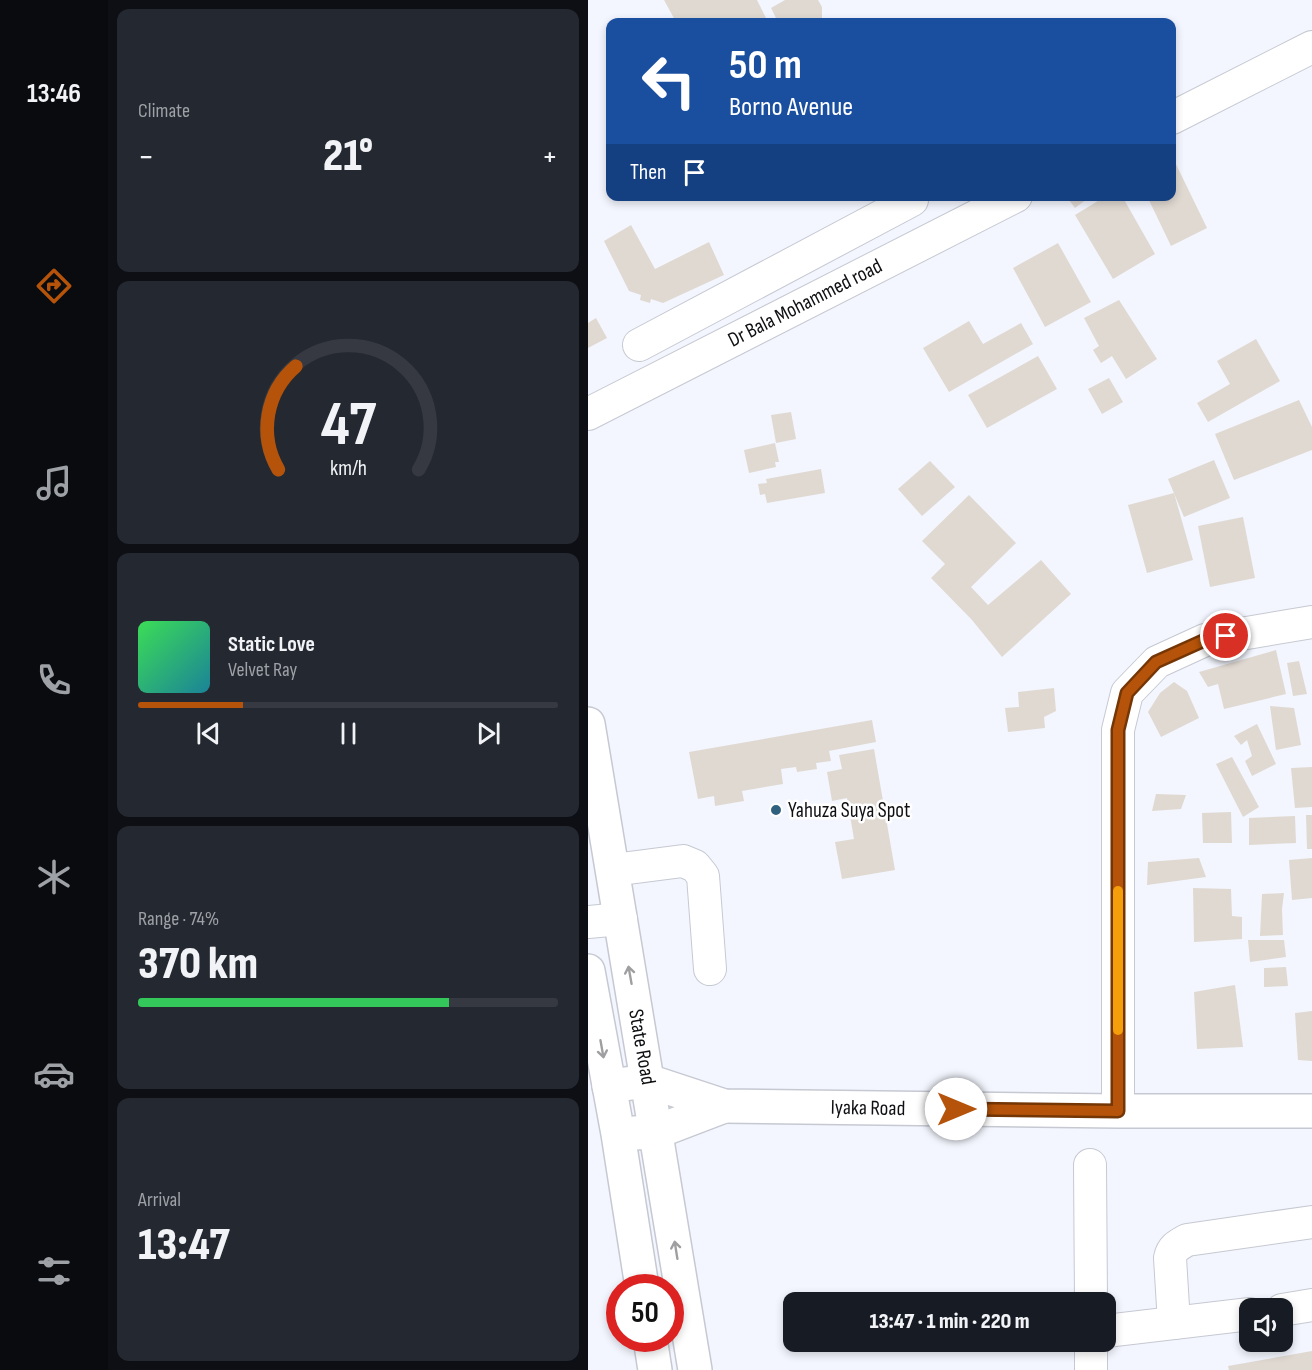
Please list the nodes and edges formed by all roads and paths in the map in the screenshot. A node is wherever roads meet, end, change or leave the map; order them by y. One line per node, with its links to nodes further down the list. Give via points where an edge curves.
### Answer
1 (1312, 47): 2 (street)
2 (1176, 116)
3 (906, 201): 7 (street)
4 (914, 201): 6 (street)
5 (1006, 201): 6 (street, Dr Bala Mohammed road)
6 (936, 237): 8 (street, Dr Bala Mohammed road)
7 (639, 345)
8 (590, 412)
9 (1312, 622): 19 (street, via 1205,640 1156,662 1127,693 1118,730)
10 (588, 724): 11 (main road, State Road)
11 (613, 870): 12 (main road, State Road); 14 (street, via 683,861 695,866 703,876)
12 (621, 919): 13 (street); 16 (main road, State Road, one-way to 12)
13 (588, 922)
14 (710, 969)
15 (588, 970): 17 (main road, State Road, one-way to 17)
16 (648, 1081): 17 (main road, Iyaka Road); 18 (main road, Iyaka Road); 21 (main road, State Road)
17 (609, 1086): 22 (main road, State Road)
18 (724, 1106): 19 (main road, Iyaka Road); 21 (main road)
19 (1118, 1111): 20 (main road, Iyaka Road)
20 (1312, 1111)
21 (656, 1132): 22 (main road); 35 (main road, State Road, one-way to 21)
22 (618, 1134): 25 (main road, State Road)
23 (1090, 1165): 26 (street)
24 (1312, 1222): 30 (street, via 1187,1240 1177,1245 1170,1258)
25 (640, 1274)
26 (1091, 1292)
27 (1312, 1305): 28 (street)
28 (1293, 1308)
29 (1239, 1315): 30 (street)
30 (1174, 1323): 31 (street)
31 (1116, 1330)
32 (652, 1352): 34 (main road)
33 (1091, 1352): 36 (street)
34 (655, 1370)
35 (695, 1370)
36 (1091, 1370)

